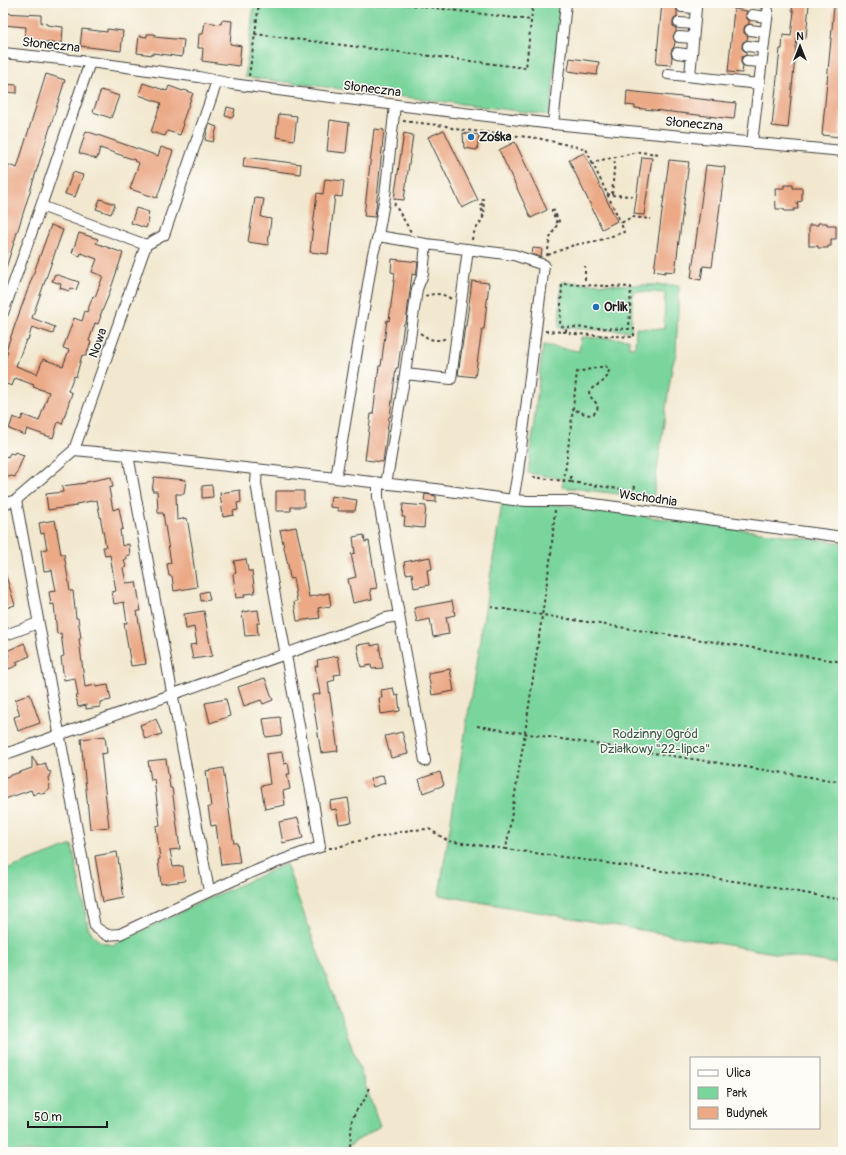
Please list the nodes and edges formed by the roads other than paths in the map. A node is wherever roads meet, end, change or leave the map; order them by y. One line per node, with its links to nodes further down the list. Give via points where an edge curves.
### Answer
1 (566, 3): 24 (street)
2 (682, 7): 6 (street, via 696,8)
3 (767, 7): 4 (street); 8 (street)
4 (752, 15)
5 (679, 23): 6 (street)
6 (694, 24): 10 (street)
7 (750, 30): 8 (street)
8 (765, 32): 12 (street)
9 (679, 37): 10 (street)
10 (693, 38): 15 (street)
11 (748, 46): 12 (street)
12 (763, 48): 18 (street)
13 (3, 53): 17 (street, Słoneczna)
14 (677, 53): 15 (street)
15 (692, 55): 20 (street)
16 (747, 60): 18 (street)
17 (90, 62): 21 (street, Słoneczna); 27 (street)
18 (761, 62): 22 (street)
19 (668, 74): 20 (street)
20 (690, 76): 22 (street)
21 (217, 82): 23 (street, Słoneczna); 30 (street, via 164,235)
22 (759, 84): 25 (street)
23 (395, 104): 24 (street, Słoneczna); 28 (street)
24 (553, 124): 25 (street, Słoneczna)
25 (752, 143): 26 (street, Słoneczna)
26 (843, 151)
27 (41, 206): 30 (street); 32 (street)
28 (378, 236): 29 (street); 37 (street, via 372,254)
29 (426, 244): 31 (street); 33 (street)
30 (146, 245): 34 (street, Nowa)
31 (469, 249): 33 (street, via 451,379); 40 (street, via 514,255 544,265)
32 (3, 313)
33 (405, 374): 38 (street)
34 (74, 450): 35 (street, Wschodnia); 39 (street)
35 (128, 455): 36 (street, Wschodnia); 47 (street)
36 (256, 470): 37 (street, Wschodnia); 46 (street, via 257,491)
37 (336, 478): 38 (street, Wschodnia)
38 (382, 484): 40 (street, Wschodnia); 43 (street, via 378,497)
39 (16, 500): 41 (street); 44 (street)
40 (513, 500): 42 (street, Wschodnia, via 571,502)
41 (3, 504)
42 (843, 537)
43 (399, 616): 46 (street, via 386,618); 50 (street)
44 (38, 623): 45 (street); 48 (street)
45 (3, 636)
46 (285, 654): 47 (street); 51 (street, via 320,847 288,857)
47 (173, 695): 48 (street); 51 (street)
48 (59, 734): 49 (street); 51 (street, via 95,927 107,936 120,934)
49 (3, 755)
50 (425, 760)
51 (209, 891)

